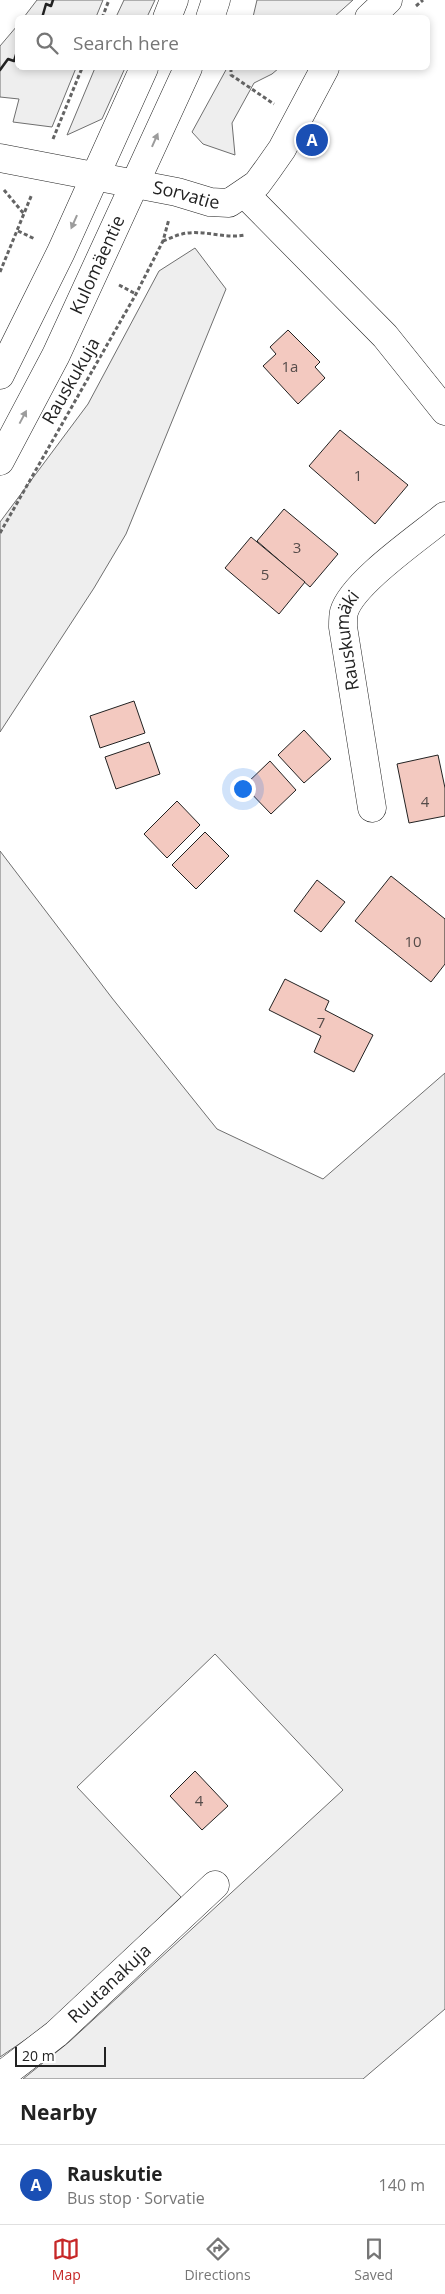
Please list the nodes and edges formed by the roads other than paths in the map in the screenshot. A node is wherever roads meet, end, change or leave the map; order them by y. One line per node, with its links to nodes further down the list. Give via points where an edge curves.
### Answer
1 (174, 0): 4 (street)
2 (216, 0): 5 (street)
3 (388, 0): 6 (street)
4 (168, 15)
5 (211, 15)
6 (372, 15)
7 (143, 70): 11 (street)
8 (187, 70): 12 (street, Kulomäentie, one-way to 8)
9 (324, 70): 13 (street, Sorvatie, via 282,149 258,184)
10 (0, 158): 11 (street, Sorvatie)
11 (94, 178): 12 (street, Sorvatie); 14 (street, one-way to 14)
12 (134, 184): 13 (street, Sorvatie, via 210,202 230,203); 16 (street, Kulomäentie, one-way to 12, via 56,355)
13 (245, 194): 15 (street, via 385,336)
14 (0, 375)
15 (445, 411)
16 (0, 461)
17 (445, 516): 18 (street, Rauskumäki, via 373,575 355,593 344,612 343,627)
18 (372, 808)
19 (215, 1885): 20 (street, Ruutanakuja, via 56,2034)
20 (0, 2077)

